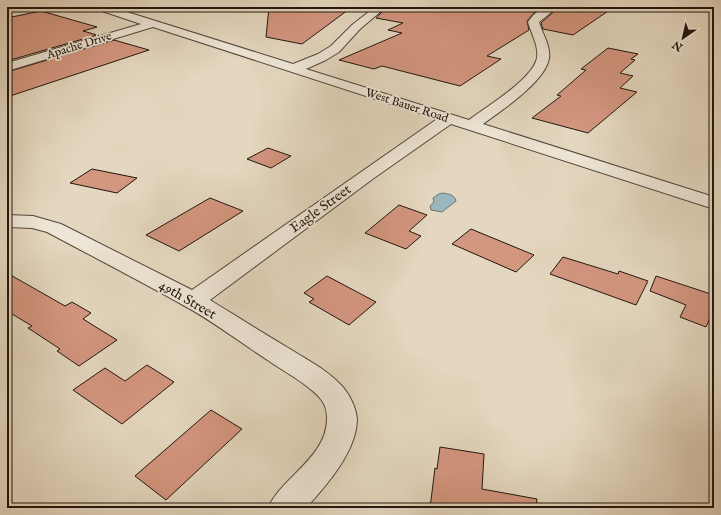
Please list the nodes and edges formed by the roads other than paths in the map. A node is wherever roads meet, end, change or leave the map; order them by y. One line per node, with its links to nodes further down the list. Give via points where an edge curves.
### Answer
1 (17, 7): 5 (street)
2 (100, 7): 6 (street, West Bauer Road)
3 (381, 7): 8 (street, via 335,48 322,57)
4 (553, 7): 10 (street, via 533,22 543,57 539,68 514,94)
5 (7, 9)
6 (152, 24): 7 (street, Apache Drive); 8 (street, West Bauer Road)
7 (7, 67)
8 (294, 69): 9 (street, West Bauer Road)
9 (448, 118): 10 (street, West Bauer Road); 13 (street, Eagle Street)
10 (471, 125): 11 (street, West Bauer Road)
11 (714, 203)
12 (7, 221): 13 (street, 49th Street, via 33,222 54,228)
13 (193, 300): 14 (street, 49th Street, via 312,376 329,390 339,404 342,417 340,435 331,453)
14 (285, 508)

